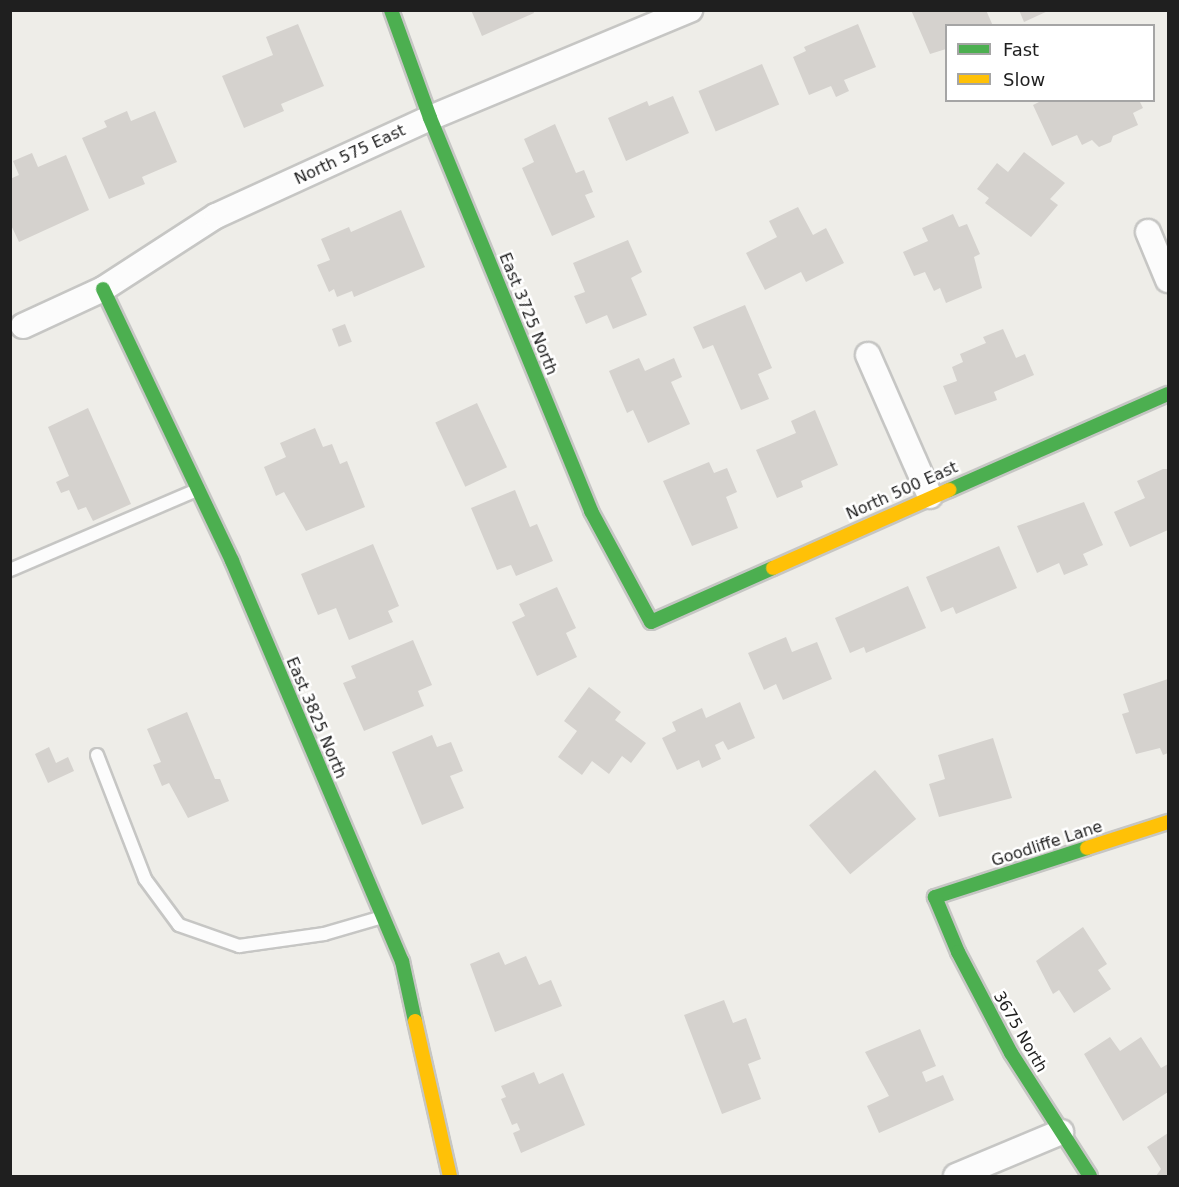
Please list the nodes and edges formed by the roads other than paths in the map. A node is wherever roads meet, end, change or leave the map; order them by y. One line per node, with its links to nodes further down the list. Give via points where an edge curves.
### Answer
1 (391, 10): 3 (street, East 3725 North)
2 (690, 10): 3 (street, North 575 East)
3 (430, 118): 6 (street, North 575 East, via 216,216); 13 (street, East 3725 North, via 591,511)
4 (1148, 232): 5 (street)
5 (1168, 280)
6 (103, 289): 7 (street, North 575 East); 10 (street, East 3825 North)
7 (23, 326)
8 (868, 355): 11 (street)
9 (1168, 394): 11 (street, North 500 East)
10 (198, 490): 12 (lane); 17 (street, East 3825 North)
11 (930, 496): 13 (street, North 500 East)
12 (10, 570)
13 (651, 622)
14 (97, 755): 17 (lane, via 145,879 179,925 239,946 324,934)
15 (1168, 822): 16 (street, Goodliffe Lane)
16 (934, 897): 18 (street, 3675 North, via 1011,1053)
17 (383, 917): 19 (street, East 3825 North, via 402,962)
18 (1061, 1132): 20 (street); 21 (street, 3675 North)
19 (450, 1176)
20 (956, 1176)
21 (1090, 1176)

